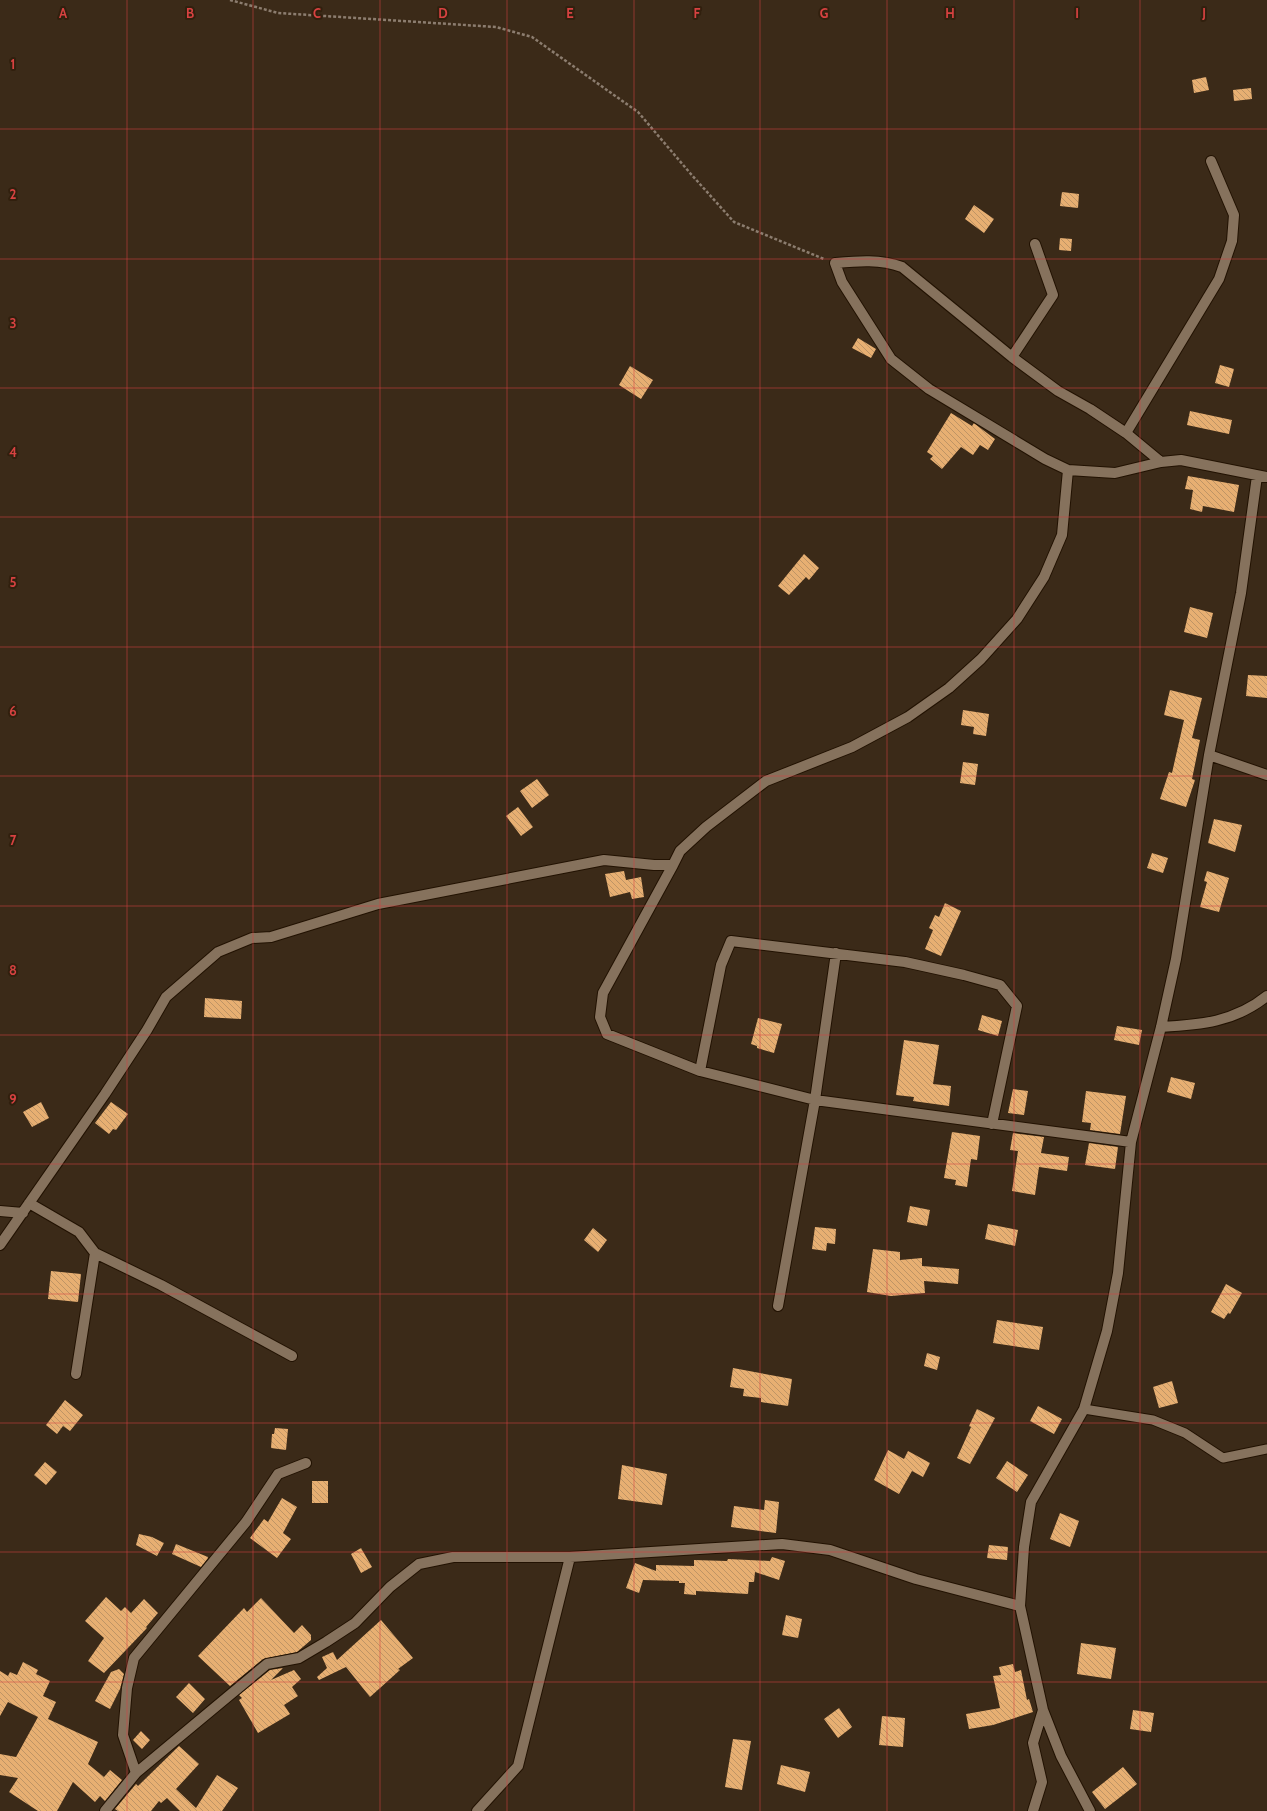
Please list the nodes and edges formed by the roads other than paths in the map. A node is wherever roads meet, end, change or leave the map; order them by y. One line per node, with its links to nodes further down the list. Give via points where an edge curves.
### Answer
1 (1211, 161): 4 (street, via 1234,215 1232,241 1219,280)
2 (1035, 244): 3 (street, via 1053,295)
3 (1012, 357): 4 (street, via 1058,391 1090,408); 6 (street, via 902,267 890,262 860,260 835,263 842,282 891,359 929,389 1045,459)
4 (1126, 433): 5 (street)
5 (1161, 462): 6 (street, via 1115,473); 7 (street, via 1181,460)
6 (1068, 470): 10 (street, via 1062,535 1044,577 1017,619 981,659 949,688 908,717 852,747 766,781 706,827 680,851)
7 (1262, 476): 8 (street)
8 (1209, 755): 9 (street); 13 (street, via 1176,959)
9 (1267, 775)
10 (673, 865): 14 (street, via 603,993 600,1017 607,1034); 18 (street, via 654,866 604,860 378,904 272,937 252,938 218,952 166,997 148,1030)
11 (836, 953): 14 (street, via 731,941 721,965); 15 (street); 16 (street, via 904,962 1000,985 1017,1006)
12 (1267, 996): 13 (street, via 1234,1016 1204,1024)
13 (1161, 1027): 17 (street)
14 (700, 1071): 15 (street)
15 (815, 1100): 16 (street); 23 (street)
16 (992, 1124): 17 (street)
17 (1131, 1142): 26 (street, via 1118,1273 1107,1331)
18 (29, 1203): 20 (street); 22 (street, via 79,1232)
19 (0, 1211): 20 (street)
20 (22, 1213): 21 (street)
21 (0, 1245)
22 (95, 1253): 24 (street, via 161,1285); 25 (street)
23 (778, 1306)
24 (292, 1356)
25 (76, 1374)
26 (1084, 1409): 27 (lane, via 1153,1420 1185,1434 1223,1458); 30 (street, via 1031,1502 1024,1547)
27 (1267, 1449)
28 (306, 1463): 32 (street, via 278,1474 246,1522 134,1658 127,1688 123,1735)
29 (570, 1557): 30 (street, via 782,1544 830,1550 916,1579); 32 (street, via 453,1557 419,1564 390,1587 354,1623 326,1642 299,1658 267,1664); 34 (street, via 518,1766)
30 (1020, 1606): 31 (street)
31 (1043, 1710): 35 (street, via 1033,1743 1042,1782); 36 (street, via 1061,1756)
32 (136, 1773): 33 (street)
33 (105, 1811)
34 (478, 1811)
35 (1033, 1811)
36 (1090, 1811)

